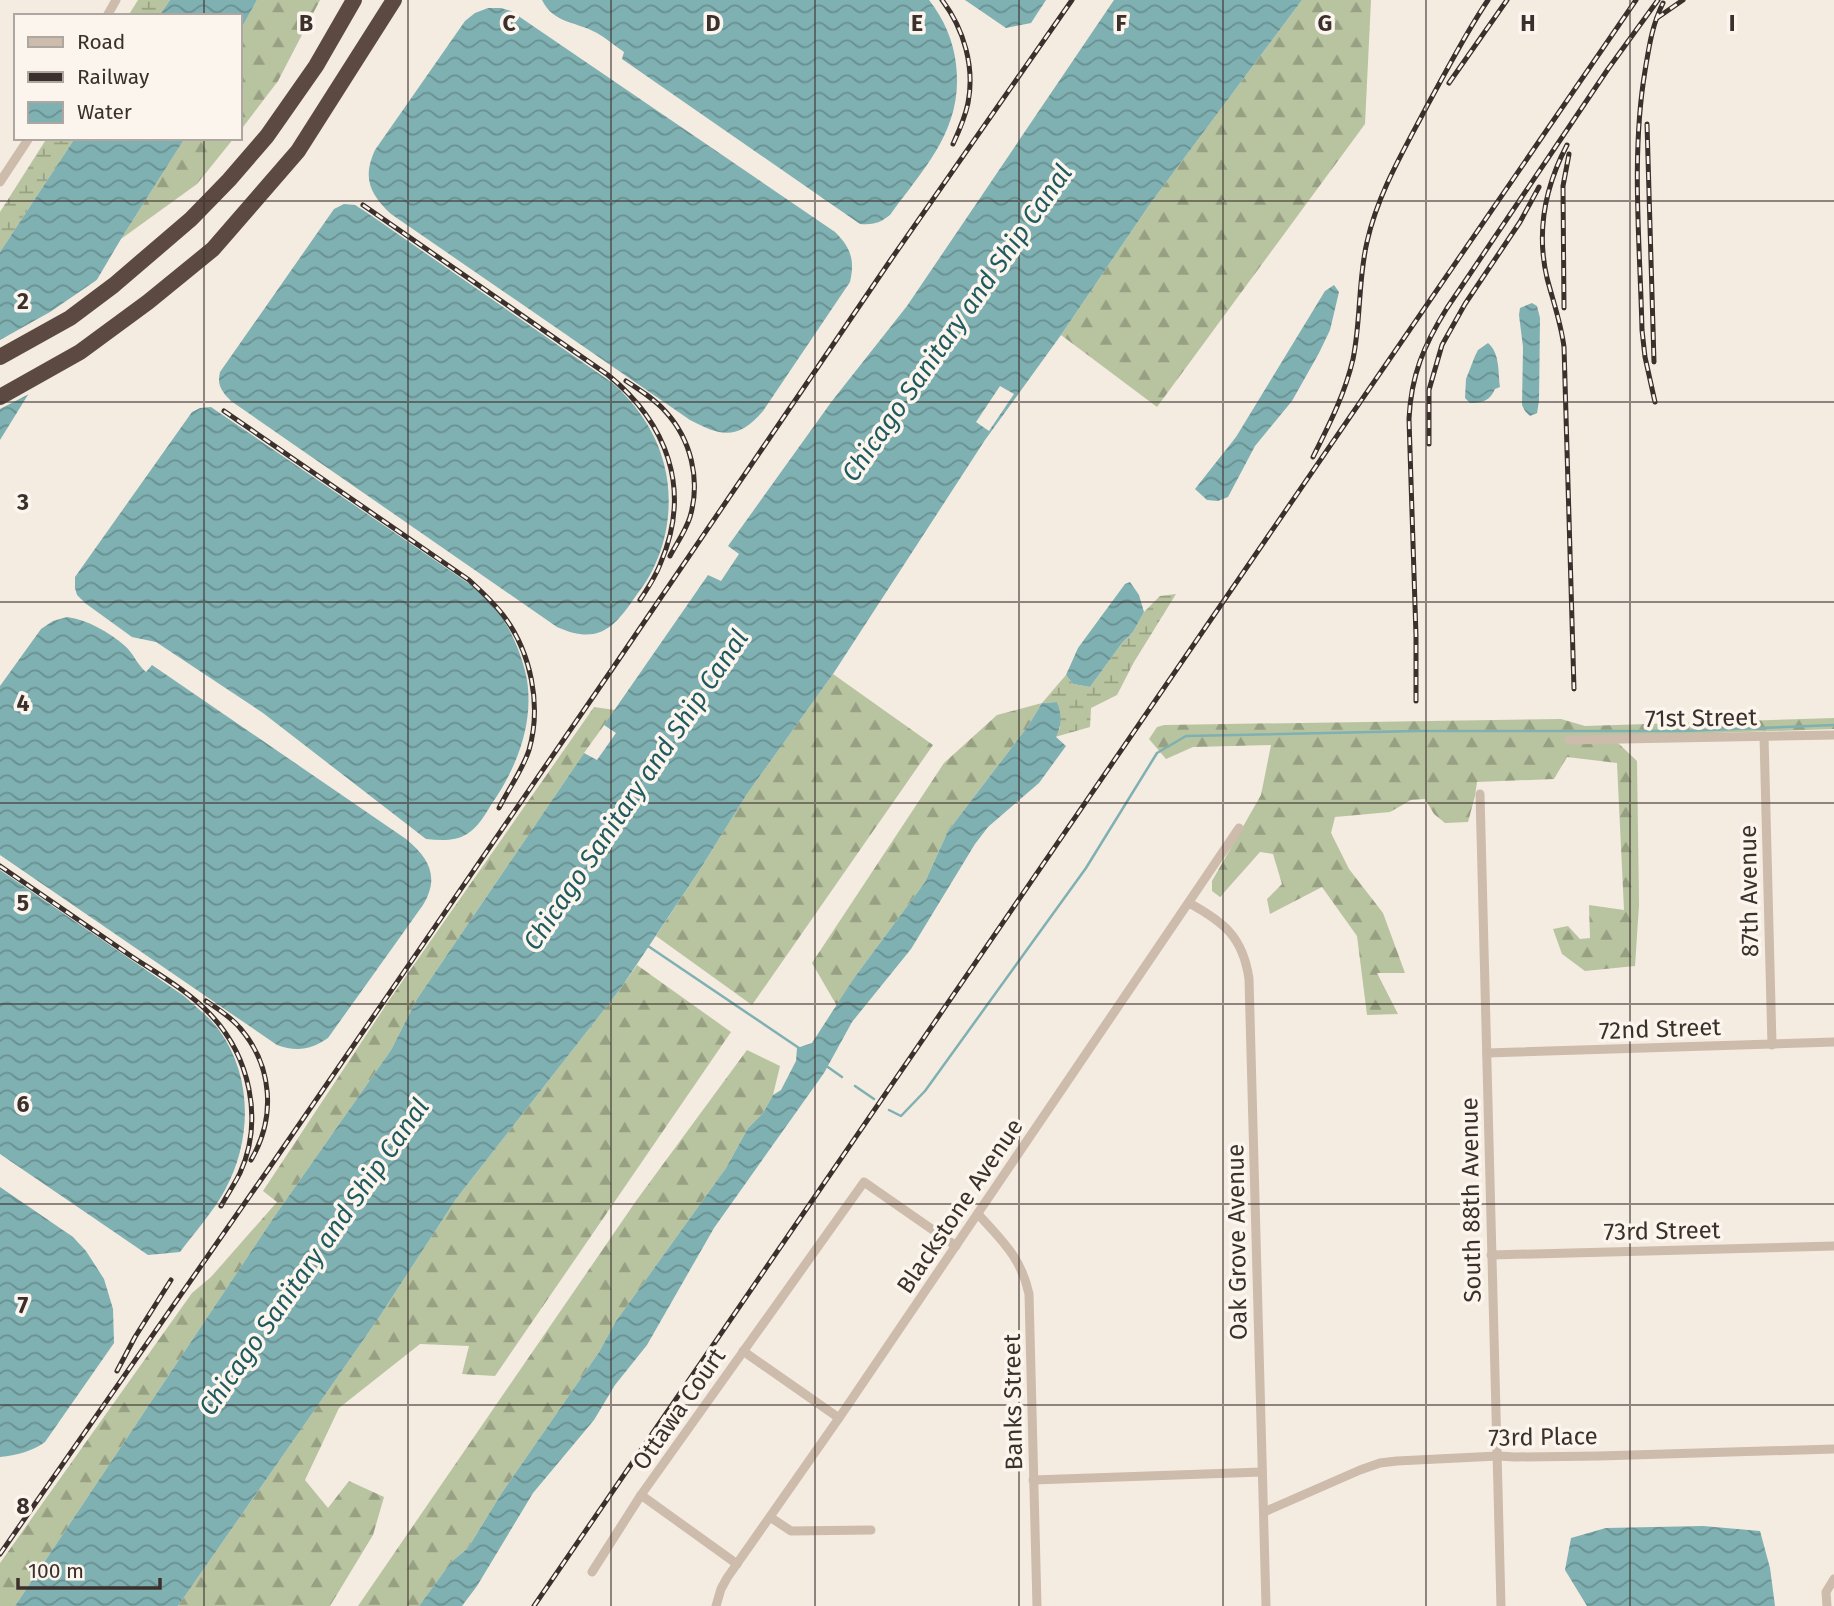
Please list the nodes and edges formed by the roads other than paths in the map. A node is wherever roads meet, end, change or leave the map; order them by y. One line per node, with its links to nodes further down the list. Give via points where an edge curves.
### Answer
1 (354, 0): 5 (highway, via 316,66 267,136 191,219 69,318)
2 (394, 0): 6 (highway, via 298,151 213,249 80,352)
3 (28, 140): 4 (street)
4 (0, 182)
5 (0, 357)
6 (0, 397)
7 (1834, 735): 8 (street, 71st Street)
8 (1764, 736): 9 (street, 71st Street); 14 (street, 87th Avenue)
9 (1569, 740)
10 (1480, 794): 15 (street, South 88th Avenue)
11 (1239, 828): 12 (street, Blackstone Avenue)
12 (1189, 903): 16 (street, Blackstone Avenue); 24 (street, Oak Grove Avenue, via 1228,929 1242,950 1249,979)
13 (1834, 1042): 14 (street, 72nd Street)
14 (1772, 1045): 15 (street, 72nd Street)
15 (1488, 1053): 19 (street, South 88th Avenue)
16 (978, 1214): 17 (street, Blackstone Avenue); 25 (street, Banks Street, via 1017,1260 1026,1279)
17 (956, 1245): 20 (street, Ottawa Court, via 864,1182); 21 (street, Blackstone Avenue)
18 (1834, 1247): 19 (street, 73rd Street)
19 (1491, 1255): 23 (street, South 88th Avenue)
20 (743, 1351): 21 (street); 26 (street, Ottawa Court)
21 (839, 1418): 28 (street, Blackstone Avenue)
22 (1834, 1449): 23 (street, 73rd Place)
23 (1497, 1456): 27 (street, 73rd Place, via 1380,1463); 36 (street, South 88th Avenue)
24 (1262, 1472): 25 (street); 27 (street, Oak Grove Avenue)
25 (1033, 1480): 34 (street, Banks Street)
26 (641, 1495): 30 (street, Ottawa Court); 31 (street)
27 (1264, 1512): 35 (street, Oak Grove Avenue)
28 (770, 1517): 29 (street, via 791,1531); 30 (street, Blackstone Avenue)
29 (871, 1530)
30 (737, 1564): 33 (street, Blackstone Avenue)
31 (592, 1572)
32 (1834, 1579): 37 (street, via 1826,1592)
33 (716, 1606)
34 (1037, 1606)
35 (1266, 1606)
36 (1501, 1606)
37 (1827, 1606)

